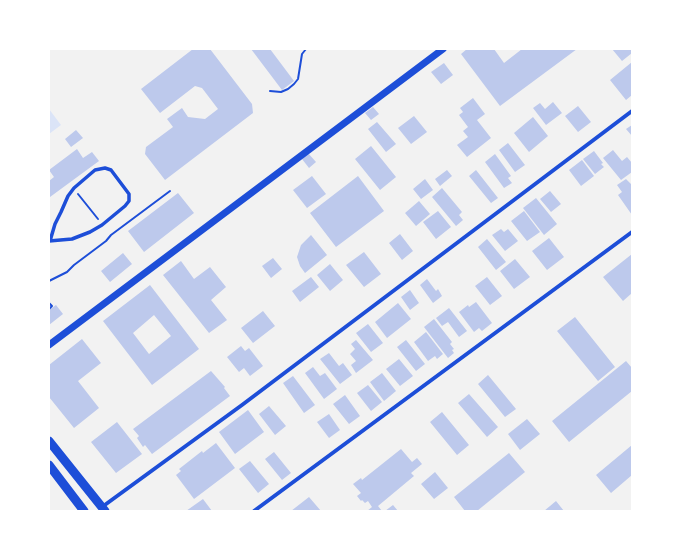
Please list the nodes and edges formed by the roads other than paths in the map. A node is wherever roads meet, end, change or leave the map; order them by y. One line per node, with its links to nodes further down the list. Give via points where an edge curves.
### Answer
1 (443, 49): 5 (street)
2 (632, 111): 8 (street)
3 (632, 232): 10 (street)
4 (50, 241): 4 (street, via 80,236 102,225 125,206 129,201 129,194 111,170 95,170 74,188 52,231)
5 (49, 344)
6 (49, 442): 8 (main road)
7 (49, 465): 9 (main road)
8 (103, 509)
9 (84, 511)
10 (254, 511)

